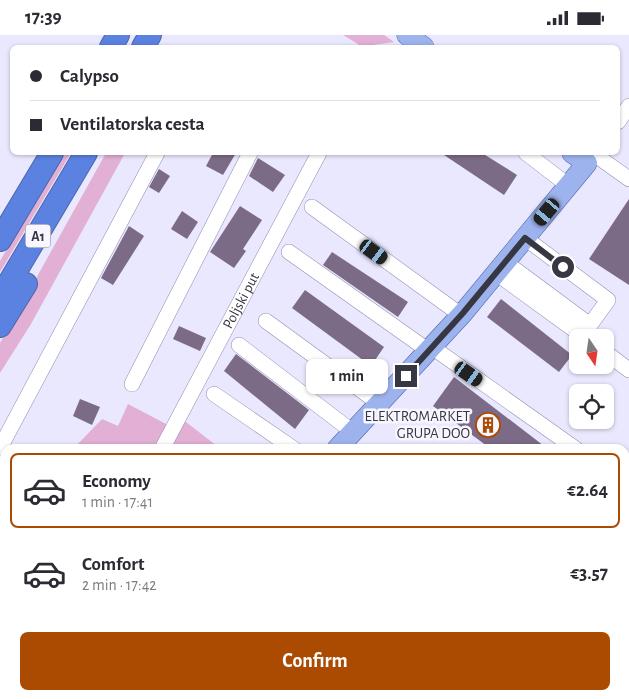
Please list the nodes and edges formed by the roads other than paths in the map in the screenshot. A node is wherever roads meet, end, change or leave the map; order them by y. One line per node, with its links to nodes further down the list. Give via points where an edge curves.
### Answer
1 (407, 35): 2 (main road)
2 (421, 45)
3 (629, 106): 4 (street)
4 (620, 119)
5 (51, 155): 17 (highway, A1)
6 (85, 155): 13 (highway, A1)
7 (156, 155): 33 (street)
8 (249, 155): 29 (street)
9 (318, 155): 34 (street, Poljski put)
10 (529, 155): 14 (street)
11 (587, 156): 12 (street); 14 (main road)
12 (629, 179)
13 (68, 185): 20 (highway, A1); 23 (highway, via 51,241)
14 (569, 185): 16 (main road)
15 (312, 207): 21 (street)
16 (525, 238): 19 (main road); 19 (street, via 608,300 590,325)
17 (0, 240)
18 (289, 252): 26 (street)
19 (501, 267): 21 (main road); 24 (street)
20 (0, 298)
21 (461, 315): 26 (main road)
22 (266, 321): 31 (street)
23 (0, 326)
24 (575, 329)
25 (239, 345): 32 (street)
26 (430, 349): 31 (main road); 37 (street)
27 (614, 359): 28 (street)
28 (629, 370)
29 (132, 384)
30 (214, 394): 35 (street)
31 (380, 404): 32 (main road)
32 (353, 432): 36 (main road)
33 (2, 444)
34 (165, 444)
35 (287, 444)
36 (342, 444)
37 (569, 444)

